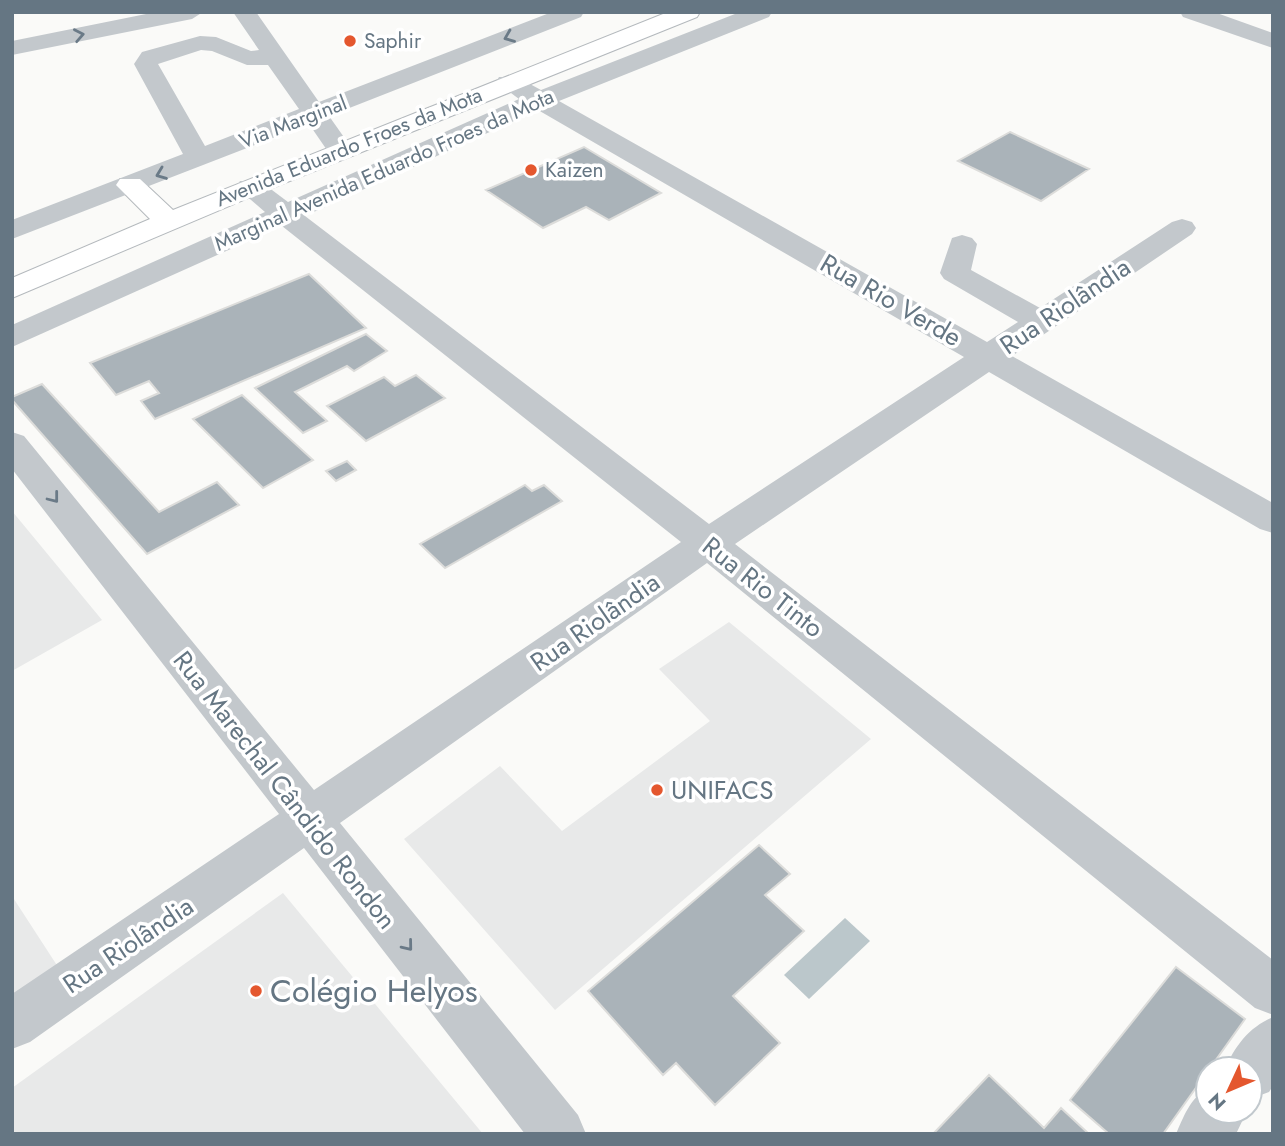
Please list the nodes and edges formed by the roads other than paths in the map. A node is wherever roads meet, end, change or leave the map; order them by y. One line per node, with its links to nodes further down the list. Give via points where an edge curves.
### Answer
1 (95, 12): 8 (street)
2 (192, 12): 10 (street, one-way to 2)
3 (244, 12): 11 (street)
4 (689, 12): 12 (highway, Avenida Eduardo Froes da Mota)
5 (761, 12): 13 (street, Marginal Avenida Eduardo Froes da Mota)
6 (1191, 12): 9 (street)
7 (555, 15): 14 (street, Via Marginal, one-way to 14)
8 (12, 29)
9 (1273, 41)
10 (12, 48)
11 (276, 57): 14 (street); 16 (street, via 247,58 216,44 200,43 151,57 146,64)
12 (508, 82): 13 (street, Rua Rio Verde); 15 (highway, Avenida Eduardo Froes da Mota)
13 (538, 100): 19 (street, Marginal Avenida Eduardo Froes da Mota); 27 (street, Rua Rio Verde)
14 (313, 114): 15 (street); 16 (street, Via Marginal)
15 (340, 150): 18 (highway, Avenida Eduardo Froes da Mota)
16 (199, 159): 17 (street, Via Marginal, one-way to 17)
17 (130, 185): 20 (street, Via Marginal); 21 (highway)
18 (250, 187): 19 (street, Rua Rio Tinto); 21 (highway, Avenida Eduardo Froes da Mota)
19 (285, 215): 26 (street, Marginal Avenida Eduardo Froes da Mota); 30 (street, Rua Rio Tinto)
20 (14, 222)
21 (169, 222): 24 (highway, Avenida Eduardo Froes da Mota)
22 (1182, 228): 25 (street, Rua Riolândia)
23 (962, 244): 25 (street, via 955,273)
24 (12, 289)
25 (1041, 322): 27 (street, Rua Riolândia)
26 (12, 337)
27 (990, 357): 29 (street, Rua Rio Verde); 30 (street, Rua Riolândia)
28 (12, 444): 31 (street, Rua Marechal Cândido Rondon, one-way to 31)
29 (1273, 520)
30 (708, 543): 31 (street, Rua Riolândia); 32 (street, Rua Rio Tinto)
31 (309, 821): 33 (street, Rua Riolândia); 34 (street, Rua Marechal Cândido Rondon, one-way to 34)
32 (1273, 991)
33 (12, 1024)
34 (559, 1134)

